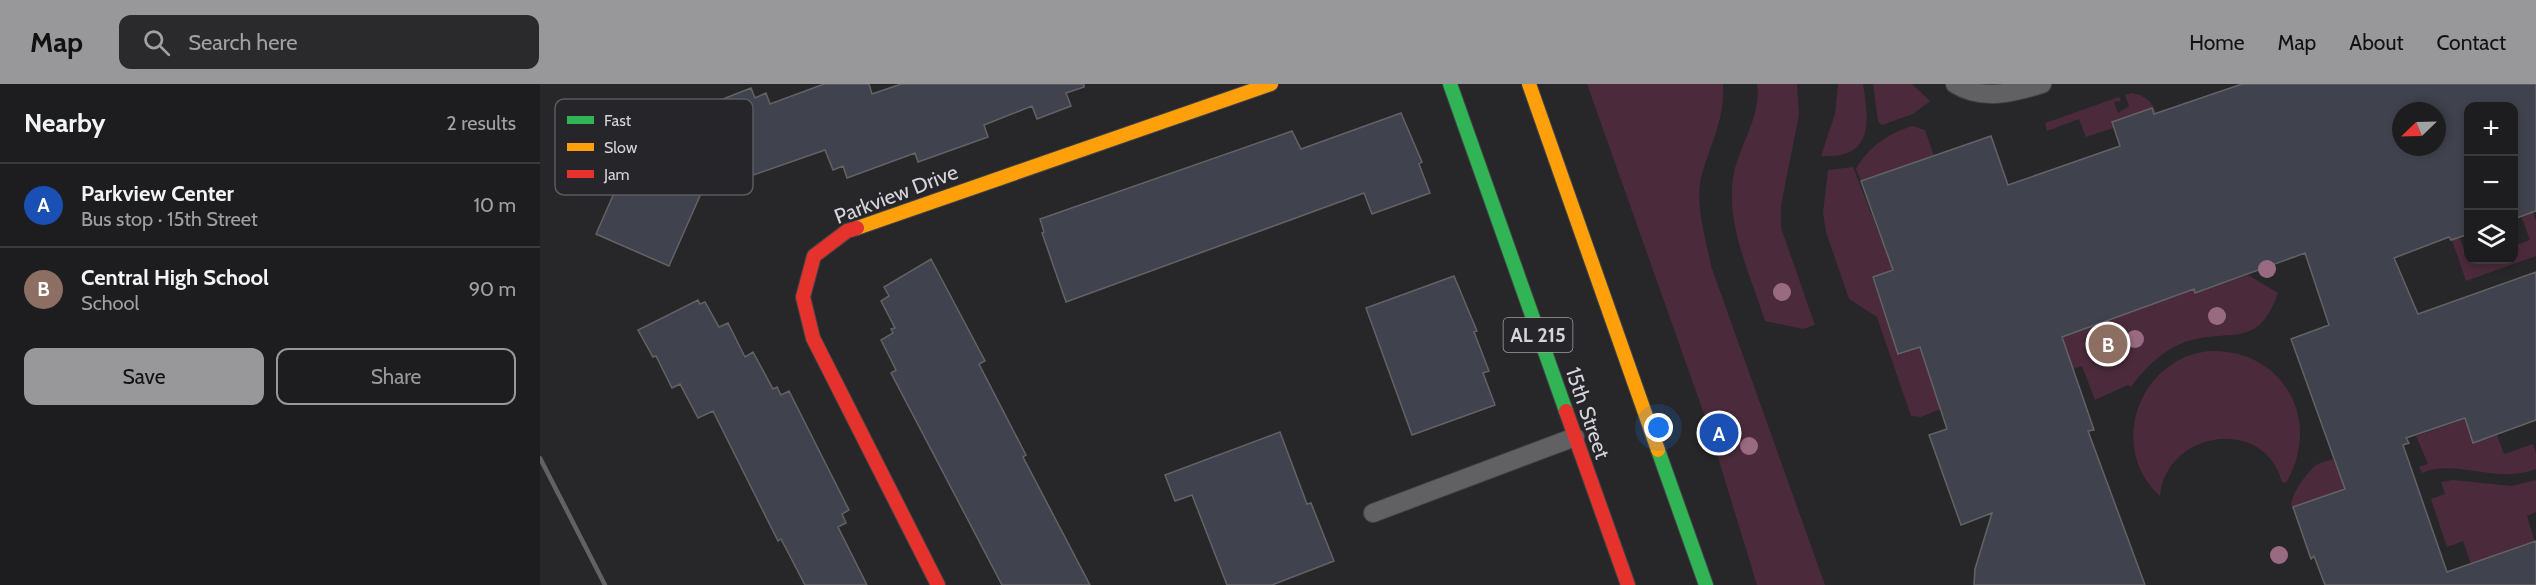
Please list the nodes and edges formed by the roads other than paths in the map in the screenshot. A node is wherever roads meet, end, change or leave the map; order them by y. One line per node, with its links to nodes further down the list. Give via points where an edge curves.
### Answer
1 (1271, 84): 8 (main road, Parkview Drive, via 847,231 814,256 803,297 813,338)
2 (1450, 84): 6 (main road, 15th Street / AL 215)
3 (1529, 84): 10 (main road)
4 (1955, 84): 5 (lane, via 1969,93 1999,95)
5 (2042, 84)
6 (1575, 437): 7 (lane); 9 (main road, 15th Street / AL 215)
7 (1373, 513)
8 (938, 585)
9 (1628, 585)
10 (1706, 585)

